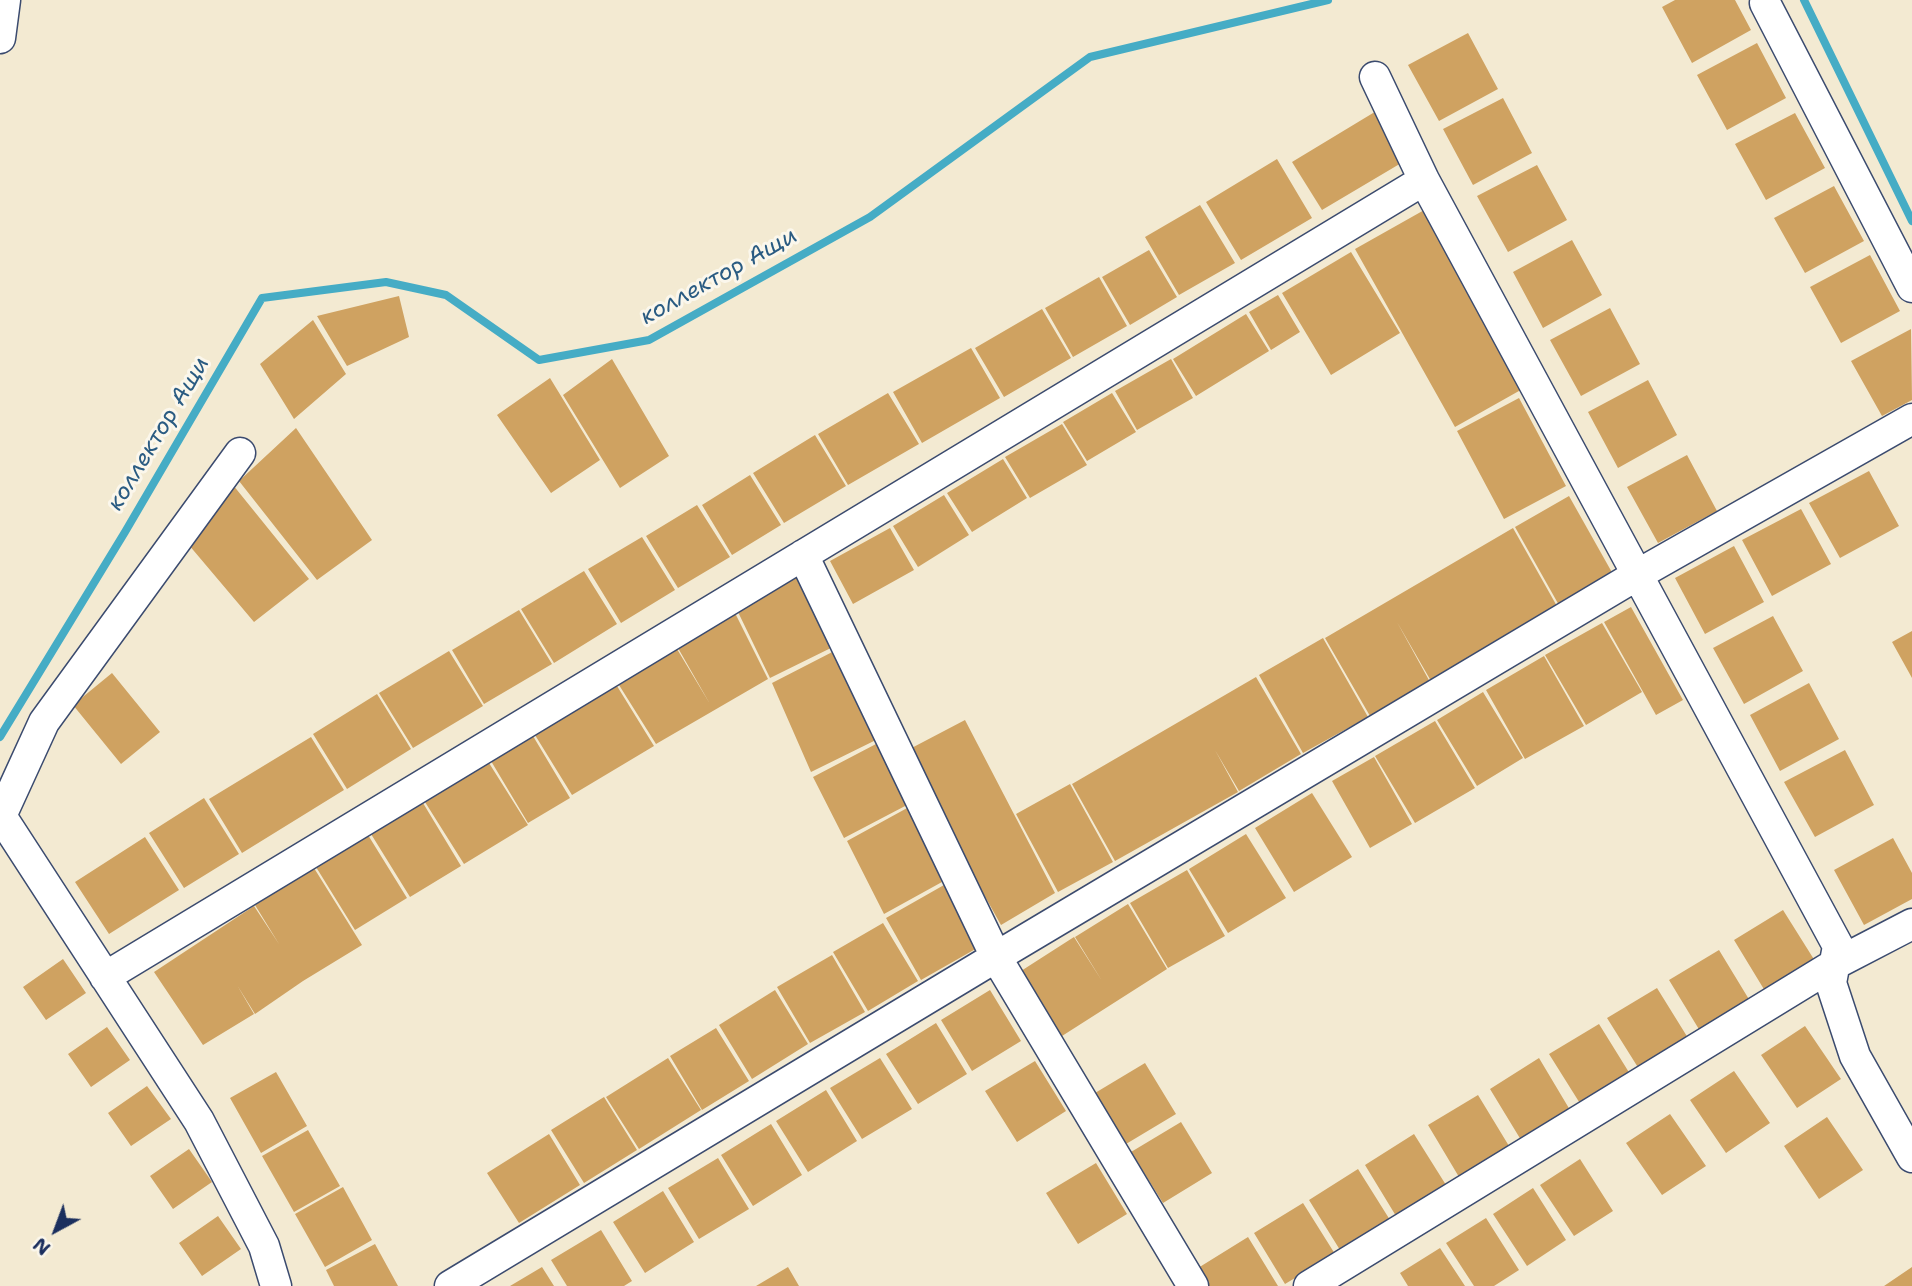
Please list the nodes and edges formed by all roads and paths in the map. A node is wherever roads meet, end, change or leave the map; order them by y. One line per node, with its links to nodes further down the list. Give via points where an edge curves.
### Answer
1 (5, 0): 3 (street)
2 (1765, 3): 6 (street)
3 (0, 38)
4 (1375, 77): 5 (street)
5 (1424, 180): 9 (street); 10 (street)
6 (1912, 287)
7 (1912, 419): 10 (street)
8 (240, 453): 14 (street, via 44,722 1,816)
9 (803, 555): 12 (street); 14 (street)
10 (1637, 575): 12 (street); 13 (street, via 1838,946)
11 (1912, 924): 13 (street)
12 (996, 957): 17 (street); 18 (street)
13 (1835, 964): 15 (street, via 1831,983 1856,1056); 19 (street)
14 (105, 977): 16 (street, via 199,1121 264,1246)
15 (1912, 1157)
16 (276, 1286)
17 (450, 1286)
18 (1193, 1286)
19 (1309, 1286)

